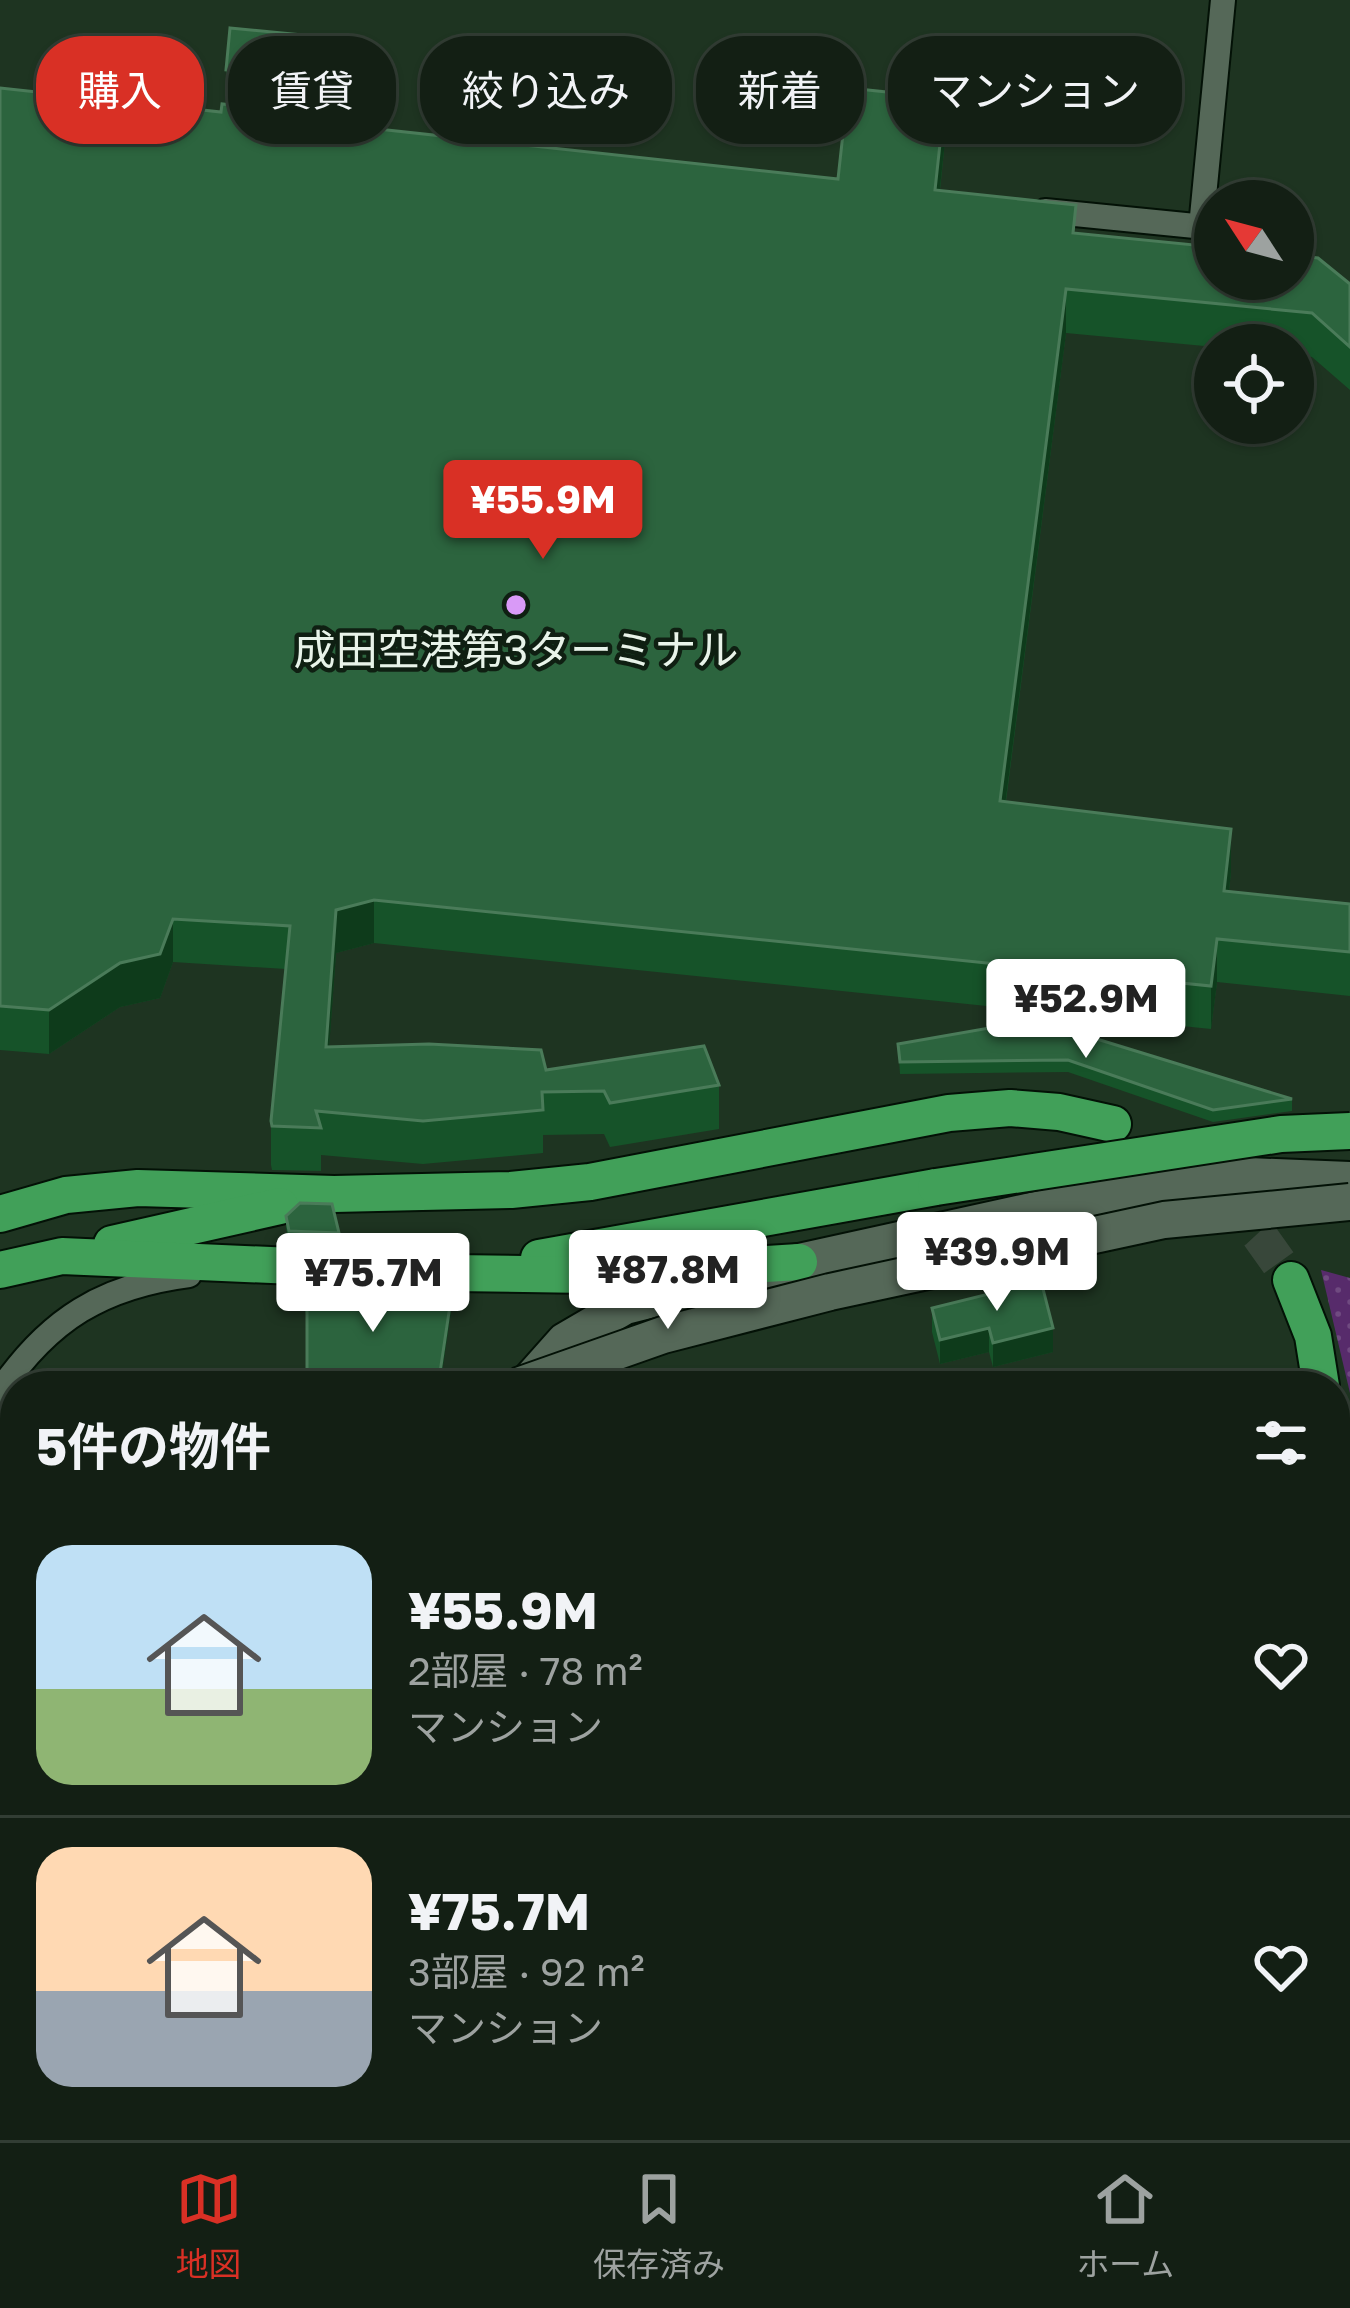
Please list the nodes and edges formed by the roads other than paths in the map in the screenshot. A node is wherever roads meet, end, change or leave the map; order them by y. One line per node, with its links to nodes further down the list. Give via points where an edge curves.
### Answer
1 (1223, 0): 2 (lane)
2 (1211, 180)
3 (1020, 209): 4 (lane)
4 (1194, 226)
5 (1113, 1124): 8 (highway, via 1010,1108 950,1113 590,1182)
6 (1350, 1131): 15 (highway, bridge, via 1281,1134 936,1187)
7 (1350, 1180): 12 (street, via 1249,1176 1113,1192)
8 (334, 1193): 10 (highway, via 139,1188); 11 (highway)
9 (1350, 1202): 19 (street, bridge, via 1164,1220 852,1287 663,1335)
10 (0, 1214)
11 (62, 1256): 13 (highway); 14 (highway)
12 (800, 1262): 15 (highway, via 588,1275); 18 (street, via 625,1306 566,1341)
13 (278, 1264): 15 (highway); 17 (lane, via 144,1280 94,1300 50,1330)
14 (0, 1270)
15 (453, 1273)
16 (1291, 1280): 20 (highway)
17 (16, 1371)
18 (536, 1371)
19 (563, 1371)
20 (1319, 1371)

